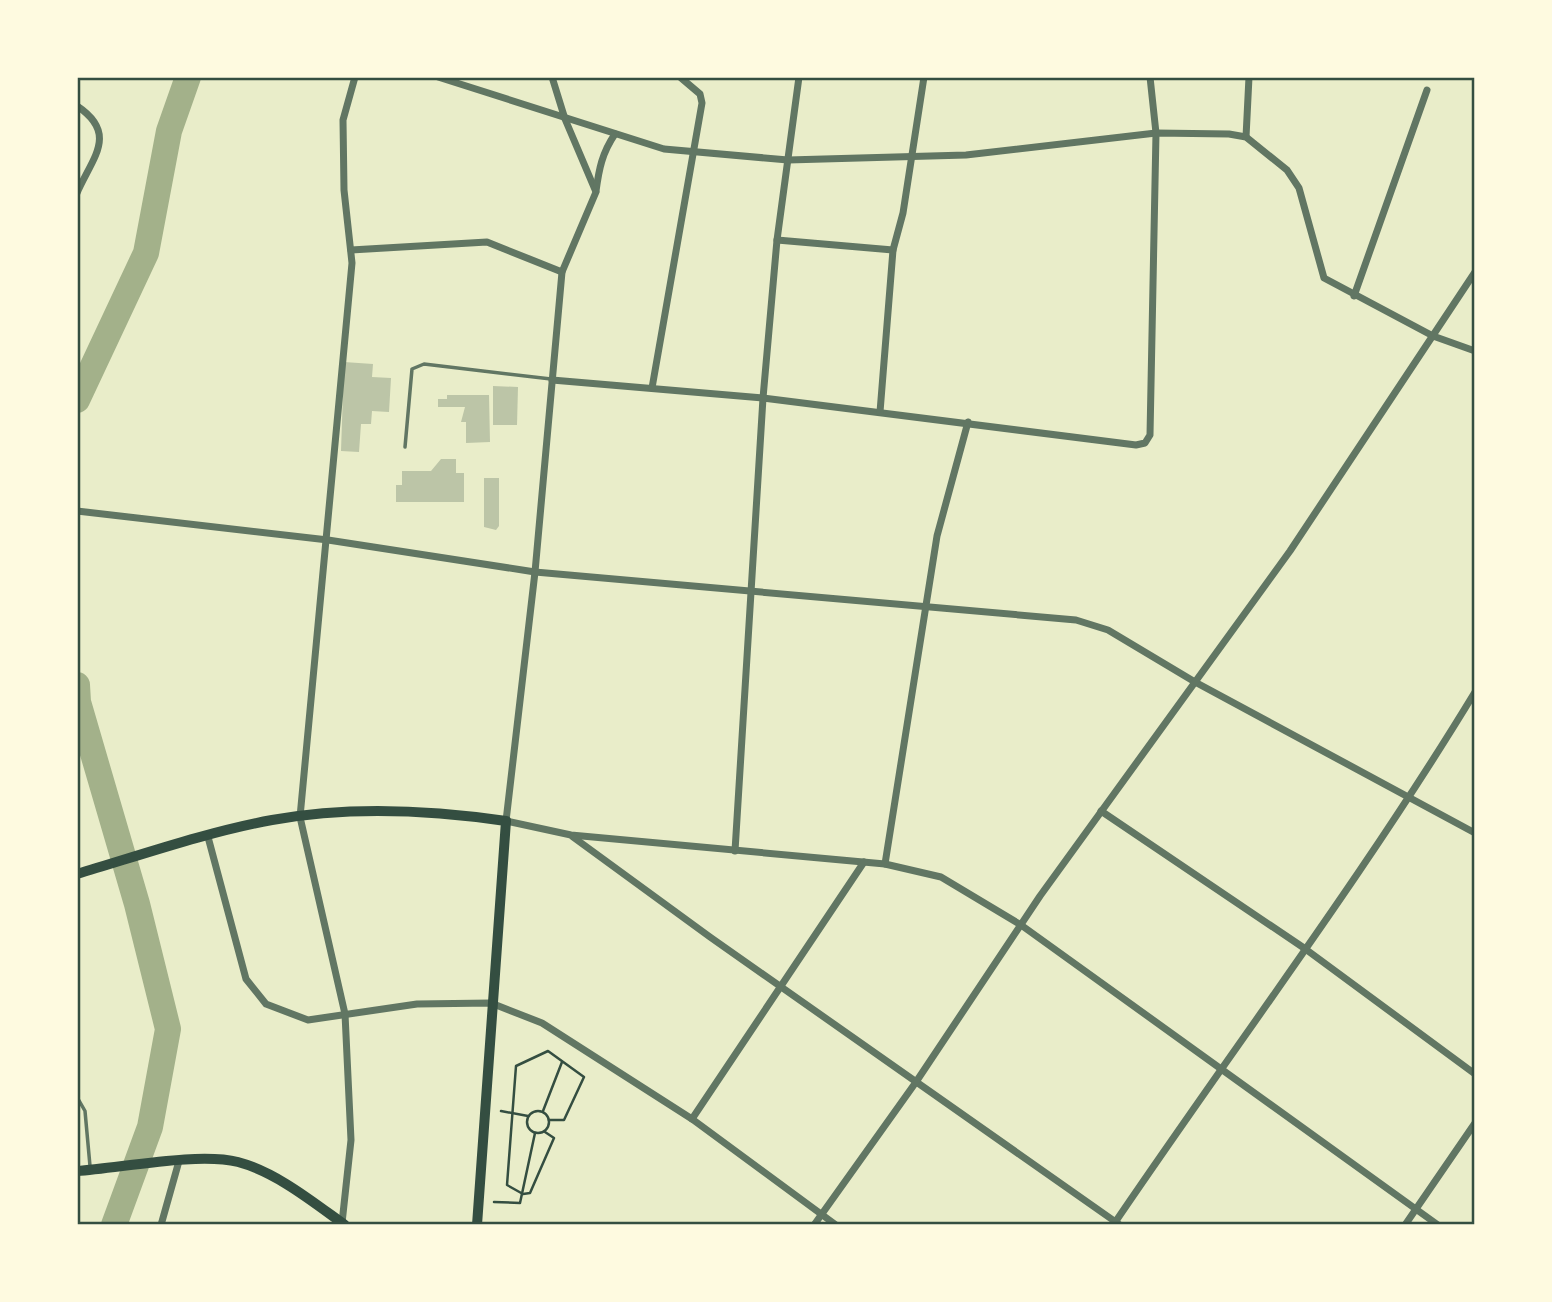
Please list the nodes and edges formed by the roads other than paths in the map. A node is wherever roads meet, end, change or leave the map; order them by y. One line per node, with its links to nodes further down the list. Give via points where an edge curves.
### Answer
1 (355, 77): 21 (street, via 343,120)
2 (438, 77): 11 (street)
3 (552, 77): 11 (street)
4 (680, 77): 15 (street, via 700,94 702,103)
5 (799, 77): 17 (street)
6 (924, 77): 16 (street)
7 (1150, 77): 12 (street)
8 (1249, 77): 14 (street)
9 (1427, 90): 25 (street)
10 (77, 106): 19 (street, via 94,119 100,137 99,149)
11 (565, 119): 13 (street); 18 (street)
12 (1156, 133): 14 (street); 16 (street); 32 (street, via 1150,435 1145,443)
13 (615, 134): 15 (street, via 664,149); 18 (street, via 599,165)
14 (1246, 137): 25 (street, via 1287,170 1299,188 1324,278)
15 (692, 151): 17 (street); 29 (street)
16 (912, 157): 17 (street); 22 (street)
17 (788, 160): 20 (street)
18 (596, 192): 23 (street)
19 (77, 193)
20 (777, 240): 22 (street); 30 (street)
21 (351, 250): 23 (street, via 486,242); 35 (street)
22 (893, 250): 31 (street)
23 (562, 272): 28 (street)
24 (1475, 272): 26 (street)
25 (1354, 296): 26 (street)
26 (1433, 336): 27 (street); 39 (street, via 1290,551)
27 (1475, 351)
28 (552, 380): 29 (street); 33 (lane, via 424,364 412,369); 36 (street)
29 (652, 388): 30 (street)
30 (763, 398): 31 (street); 37 (street)
31 (880, 412): 32 (street)
32 (968, 422): 38 (street, via 937,536)
33 (405, 447)
34 (77, 511): 35 (street)
35 (328, 540): 36 (street); 43 (street)
36 (535, 572): 37 (street); 44 (street)
37 (752, 593): 38 (street); 48 (street)
38 (925, 608): 39 (street, via 1076,620 1108,630); 50 (street)
39 (1195, 682): 41 (street); 42 (street)
40 (1475, 692): 41 (street)
41 (1411, 798): 45 (street); 53 (street)
42 (1101, 811): 52 (street); 53 (street)
43 (300, 817): 44 (main road, via 377,811); 47 (main road); 56 (street)
44 (506, 821): 46 (street); 55 (main road)
45 (1475, 832)
46 (570, 835): 48 (street); 54 (street)
47 (208, 837): 51 (main road); 56 (street, via 246,979 266,1004 308,1020)
48 (735, 851): 49 (street)
49 (864, 862): 50 (street); 54 (street)
50 (884, 864): 52 (street, via 941,877)
51 (77, 874)
52 (1021, 925): 57 (street); 59 (street)
53 (1304, 948): 57 (street); 58 (street)
54 (782, 988): 59 (street); 61 (street)
55 (491, 1003): 56 (street, via 417,1004); 61 (street, via 542,1023); 71 (main road)
56 (345, 1014): 68 (street, via 351,1140)
57 (1219, 1069): 66 (street); 69 (street)
58 (1475, 1074)
59 (916, 1082): 67 (street); 69 (street)
60 (77, 1097): 64 (lane, via 85,1111)
61 (692, 1119): 67 (street)
62 (1475, 1123): 66 (street)
63 (179, 1161): 64 (main road); 68 (main road, via 236,1161 257,1168); 70 (street)
64 (90, 1170): 65 (main road)
65 (77, 1171)
66 (1415, 1210): 74 (street); 75 (street)
67 (821, 1215): 72 (street); 73 (street)
68 (343, 1224)
69 (1117, 1224)
70 (161, 1225)
71 (477, 1225)
72 (814, 1225)
73 (836, 1225)
74 (1405, 1225)
75 (1438, 1225)

